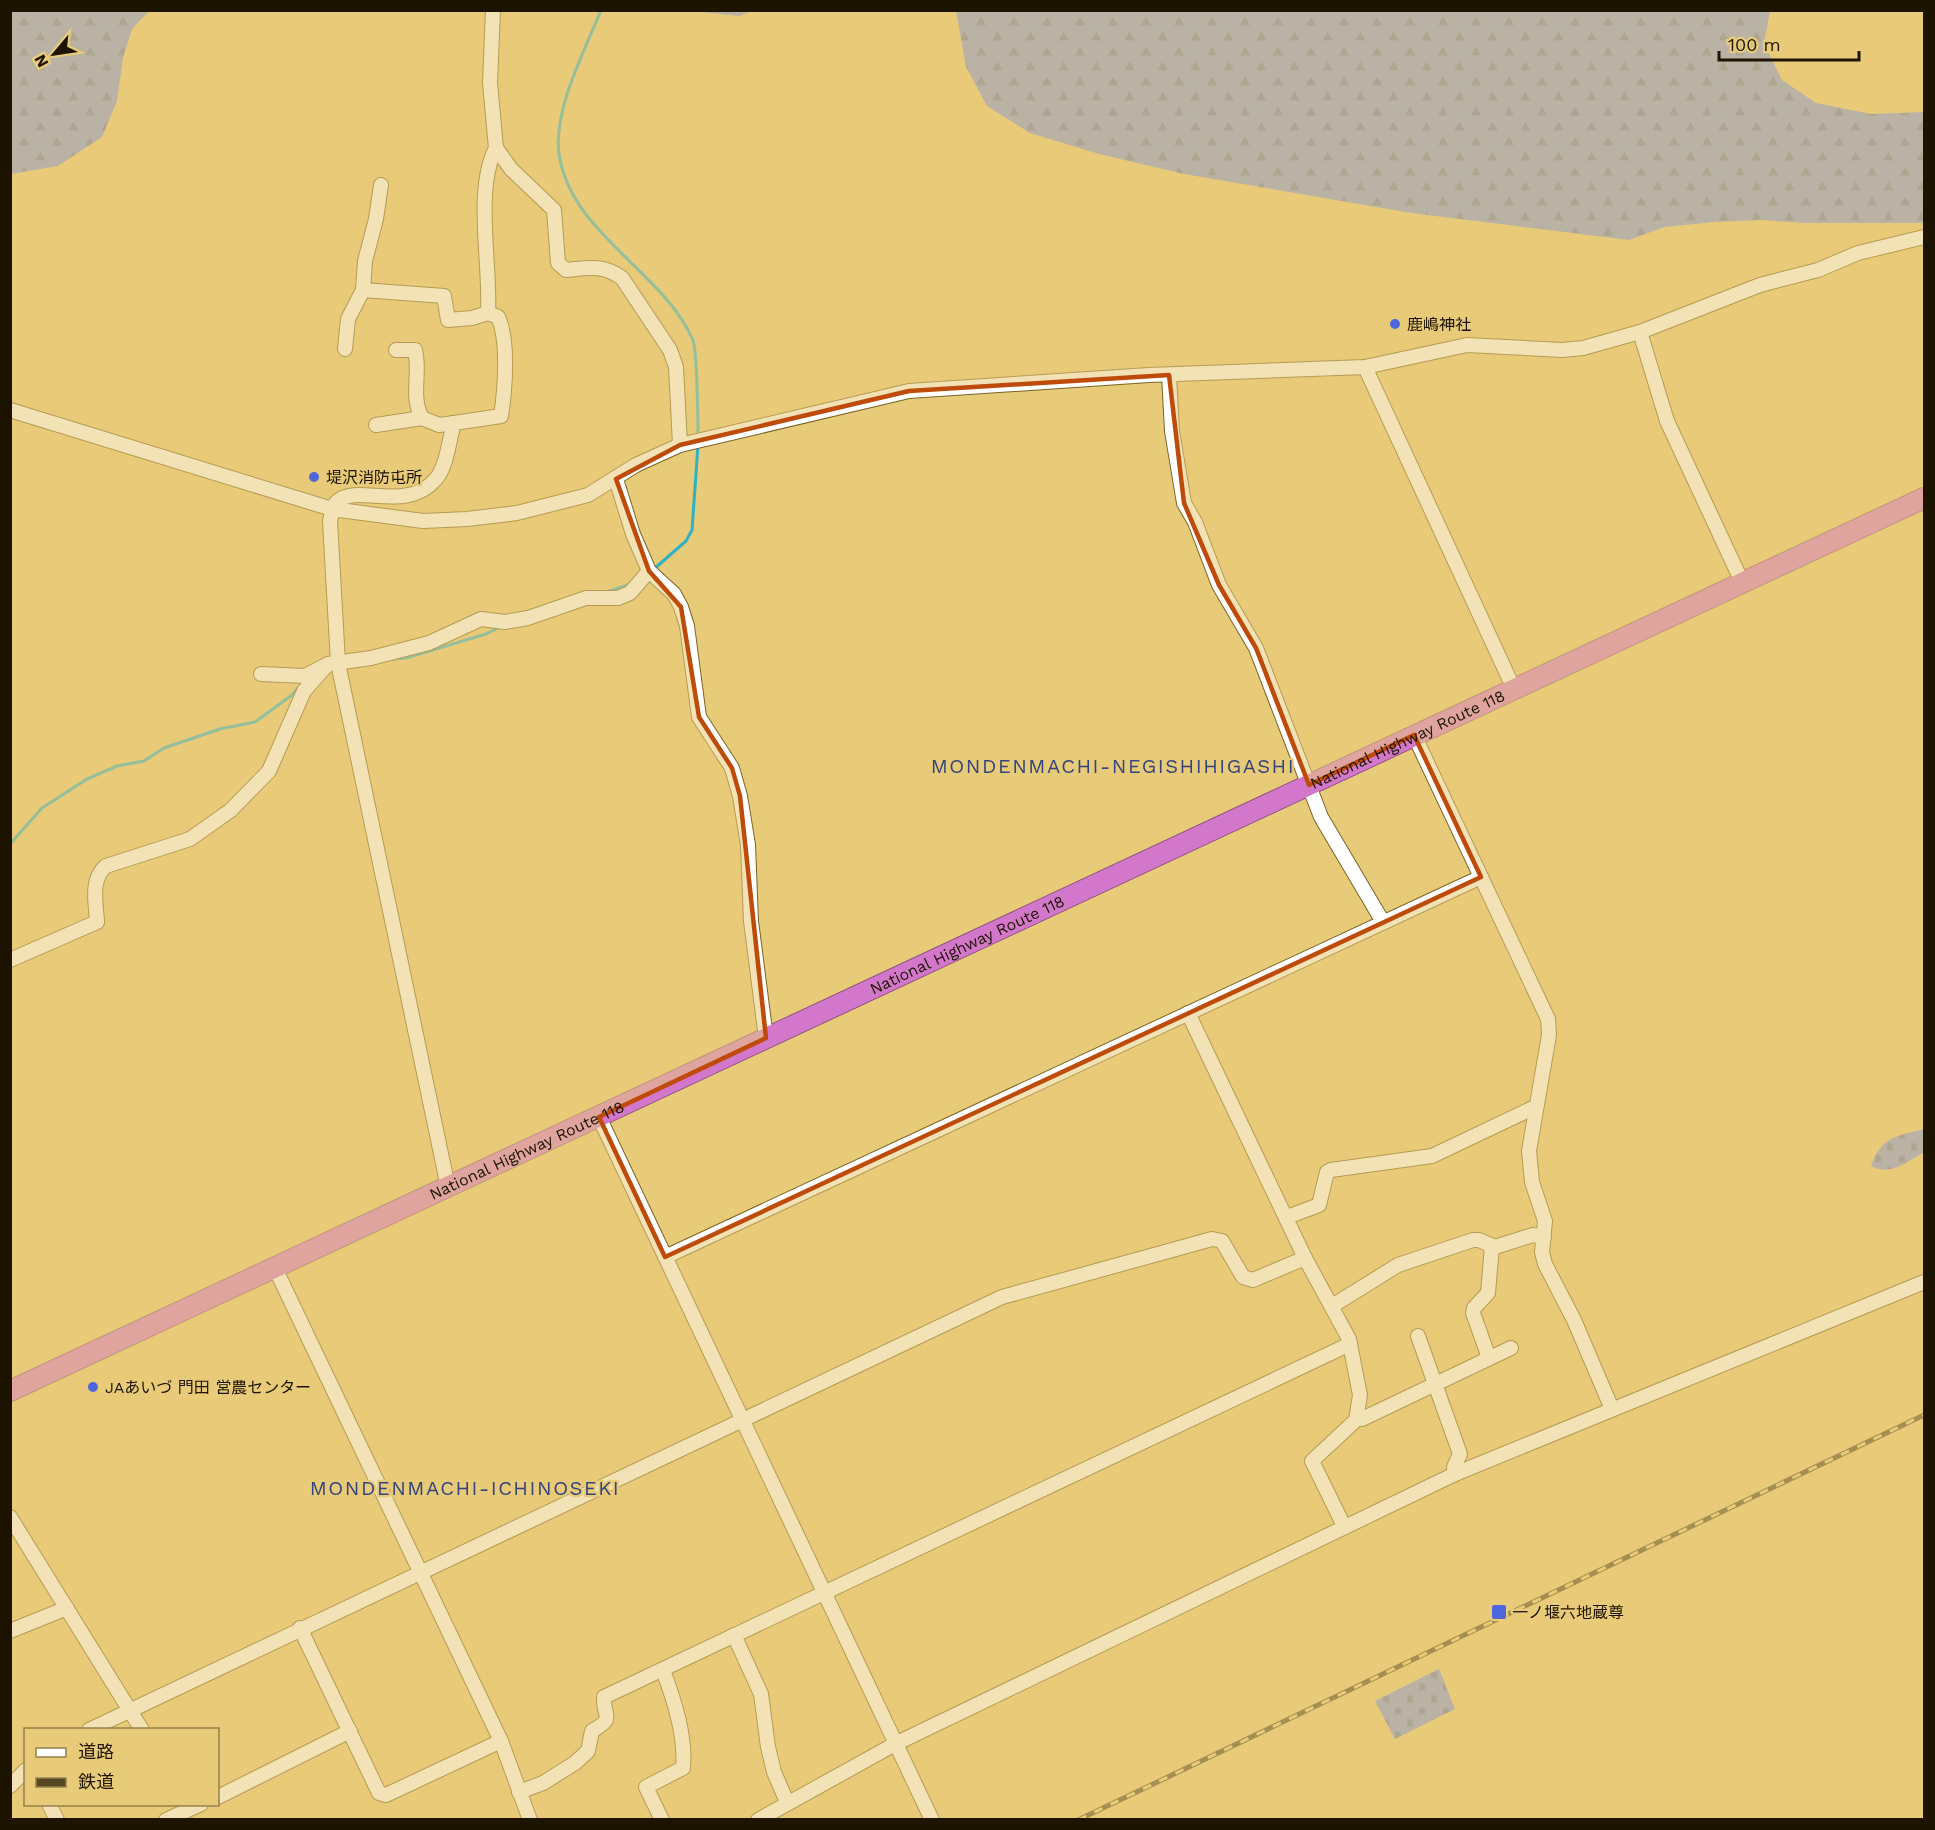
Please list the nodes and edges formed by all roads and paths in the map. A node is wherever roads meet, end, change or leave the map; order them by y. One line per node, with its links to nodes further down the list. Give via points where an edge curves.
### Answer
1 (493, 10): 2 (street, via 490,82)
2 (496, 148): 6 (street, via 489,161 486,194); 16 (street, via 511,169 554,210 561,268 597,267 622,278 670,350 676,367)
3 (381, 185): 5 (street)
4 (1924, 237): 7 (street, via 1858,253 1818,270 1760,285)
5 (363, 290): 6 (street, via 444,296 448,320); 8 (street, via 348,319)
6 (488, 313): 14 (street, via 498,317 503,328 501,416)
7 (1640, 332): 10 (street, via 1562,350 1467,345); 21 (street, via 1667,421)
8 (345, 349)
9 (396, 350): 13 (street, via 415,350 419,365 414,397)
10 (1365, 367): 11 (street); 24 (street)
11 (1168, 375): 16 (street, via 909,391); 26 (street, via 1184,503 1219,585 1256,648)
12 (10, 410): 19 (street)
13 (422, 418): 14 (street, via 438,425); 15 (street)
14 (454, 423): 19 (street, via 441,471 424,489 404,497 349,496 338,500)
15 (376, 425)
16 (680, 445): 17 (street)
17 (616, 479): 19 (street, via 588,495 517,513 467,519 423,521); 20 (street)
18 (1924, 498): 21 (highway, National Highway Route 118)
19 (332, 509): 22 (street)
20 (649, 571): 22 (street, via 630,593 618,598 586,598 505,622 482,619 429,643); 31 (street, via 674,594 681,607 699,717 732,768 740,796)
21 (1742, 582): 24 (highway, National Highway Route 118)
22 (333, 663): 23 (street, via 305,676); 29 (street, via 304,691 269,771 231,810 190,839 106,866 98,872 96,883 96,922); 34 (street)
23 (261, 674)
24 (1514, 689): 25 (highway, National Highway Route 118)
25 (1414, 735): 26 (highway, National Highway Route 118); 27 (street)
26 (1308, 786): 28 (street, via 1321,817); 31 (highway, National Highway Route 118)
27 (1481, 877): 28 (street); 32 (street, via 1548,1019 1549,1035)
28 (1383, 922): 30 (street)
29 (10, 960)
30 (1188, 1013): 35 (street); 38 (street)
31 (766, 1038): 33 (highway, National Highway Route 118)
32 (1535, 1107): 35 (street, via 1432,1155 1330,1170 1319,1205); 36 (street, via 1529,1167 1545,1221)
33 (599, 1117): 34 (highway, National Highway Route 118); 38 (street)
34 (448, 1187): 40 (highway, National Highway Route 118)
35 (1287, 1217): 39 (street)
36 (1544, 1237): 37 (street); 49 (street, via 1545,1264)
37 (1492, 1246): 42 (street, via 1473,1240 1398,1265); 46 (street, via 1488,1293 1473,1313)
38 (665, 1257): 51 (street)
39 (1305, 1258): 42 (street); 51 (street, via 1253,1280 1246,1279 1222,1241 1212,1239 1066,1277 1002,1297)
40 (275, 1268): 48 (highway, National Highway Route 118); 55 (street)
41 (1924, 1282): 49 (street)
42 (1332, 1306): 44 (street)
43 (1418, 1336): 47 (street)
44 (1350, 1344): 50 (street, via 1360,1395); 56 (street)
45 (1511, 1348): 46 (street)
46 (1489, 1358): 47 (street)
47 (1435, 1384): 50 (street); 52 (street, via 1460,1454)
48 (10, 1391)
49 (1612, 1409): 52 (street)
50 (1357, 1418): 54 (street, via 1312,1461)
51 (742, 1419): 55 (street); 56 (street)
52 (1455, 1474): 54 (street)
53 (10, 1517): 57 (street)
54 (1344, 1526): 67 (street)
55 (421, 1573): 58 (street); 66 (street)
56 (824, 1591): 60 (street); 67 (street)
57 (67, 1608): 59 (street); 62 (street)
58 (300, 1628): 62 (street); 65 (street)
59 (10, 1631)
60 (734, 1635): 61 (street); 72 (street, via 761,1694 774,1772)
61 (663, 1670): 70 (street, via 604,1697 606,1723 592,1731 588,1751 560,1773); 78 (street, via 674,1699 684,1757 683,1768 646,1787)
62 (130, 1710): 63 (street); 64 (street)
63 (93, 1728)
64 (141, 1728)
65 (350, 1731): 66 (street, via 379,1792 386,1795); 71 (street)
66 (501, 1741): 70 (street)
67 (895, 1744): 72 (street); 80 (street)
68 (24, 1774): 69 (street)
69 (10, 1786)
70 (519, 1792): 77 (street)
71 (219, 1796)
72 (787, 1802): 79 (street)
73 (50, 1806): 75 (street)
74 (194, 1809): 76 (street)
75 (57, 1820)
76 (166, 1820)
77 (530, 1820)
78 (662, 1820)
79 (758, 1820)
80 (932, 1820)

